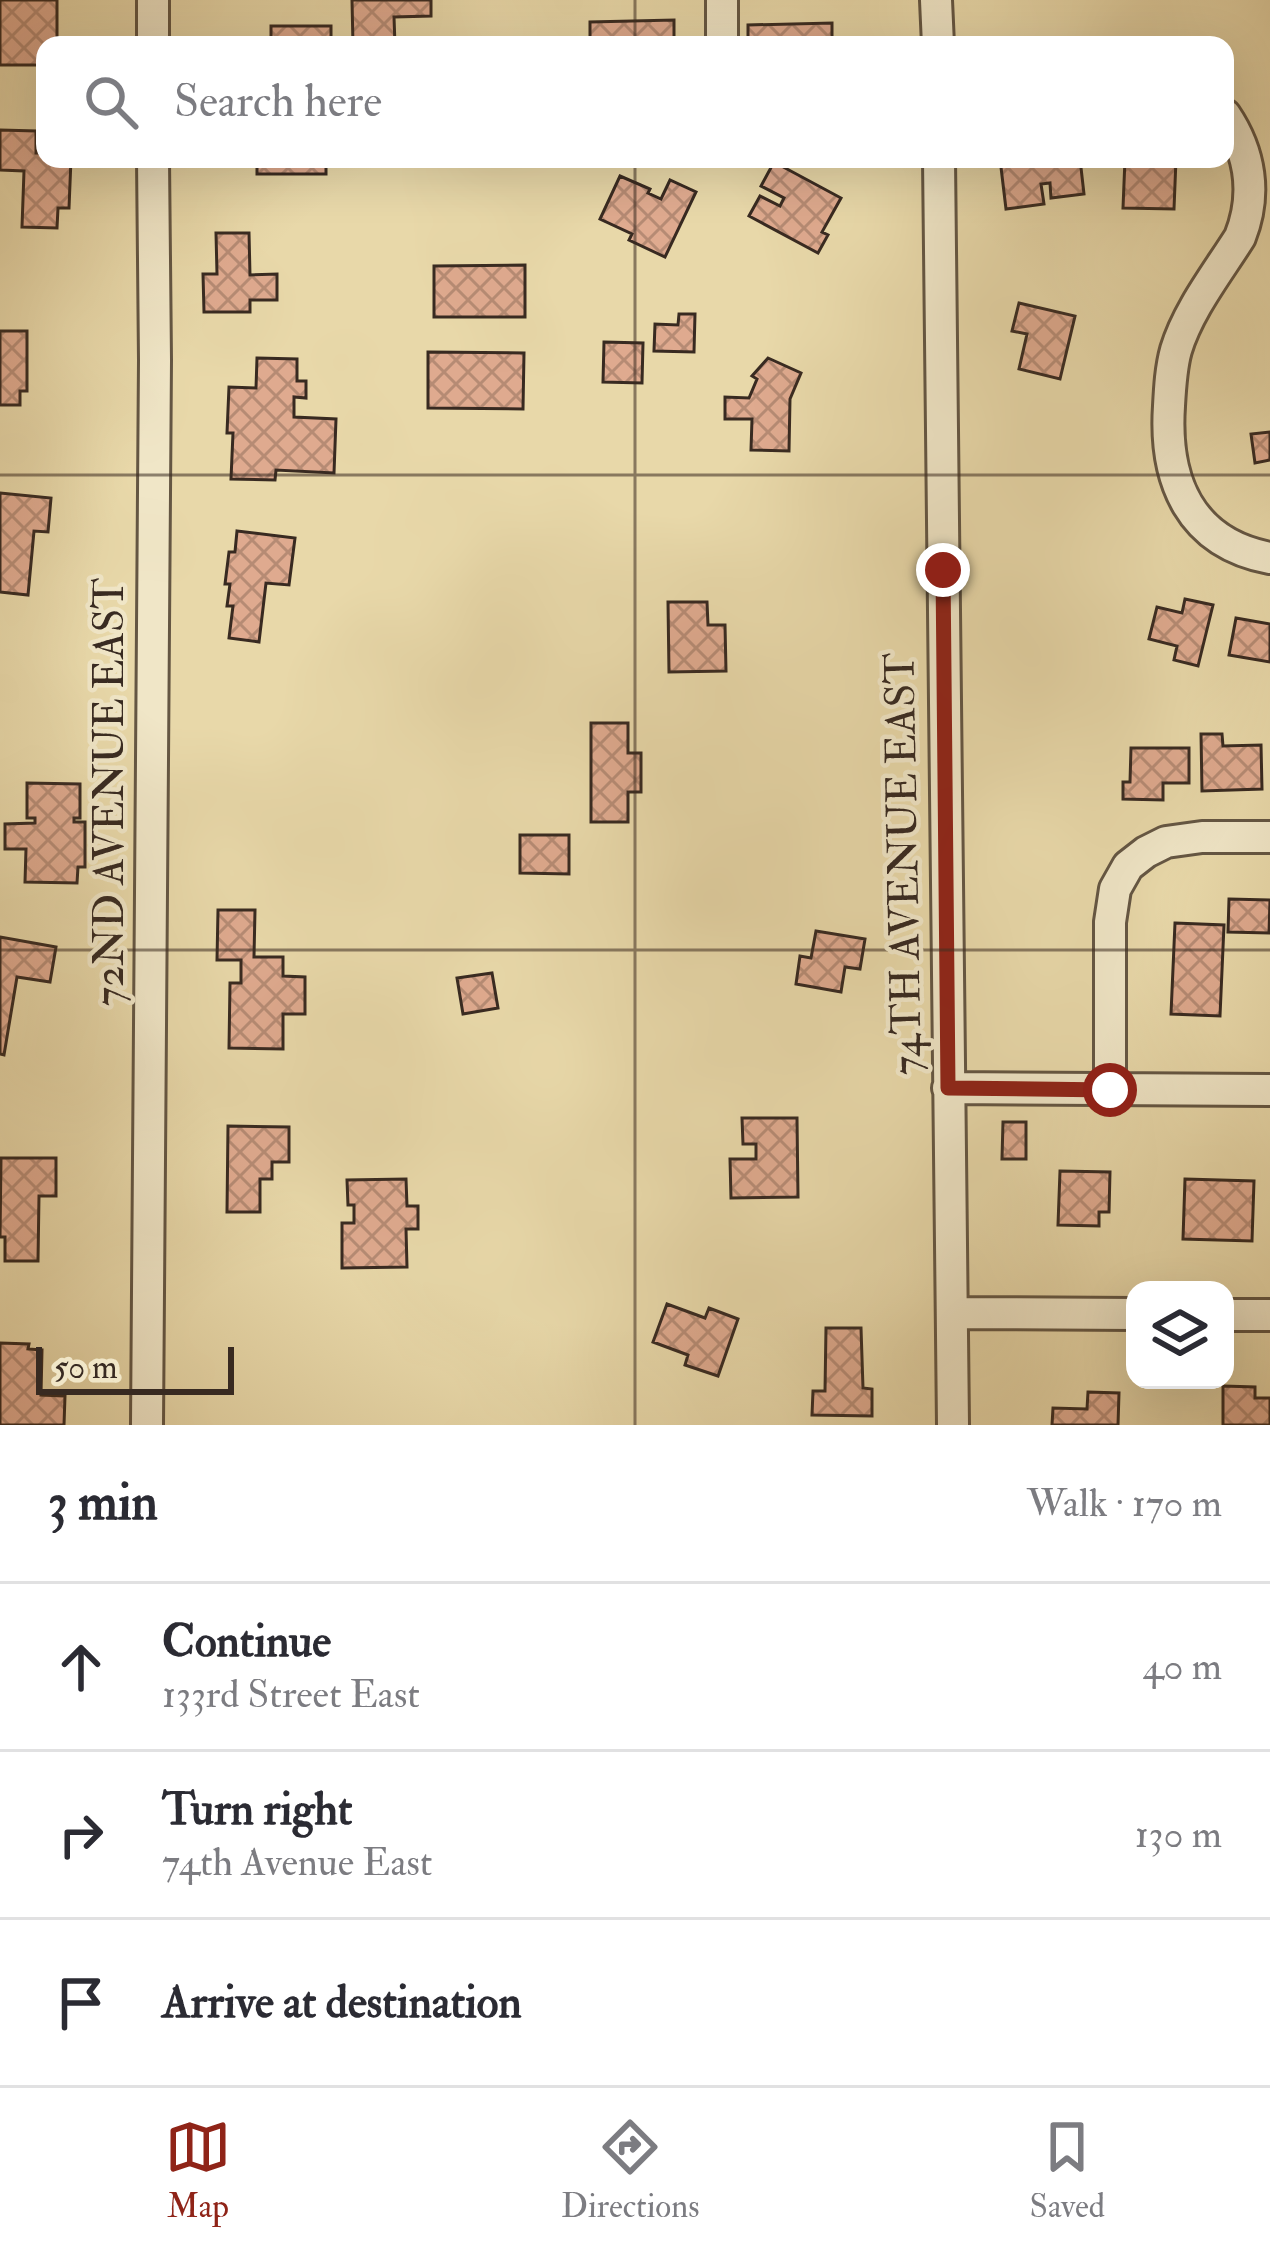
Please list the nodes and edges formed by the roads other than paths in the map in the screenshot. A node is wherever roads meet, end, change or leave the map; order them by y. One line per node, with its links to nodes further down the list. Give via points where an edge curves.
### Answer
1 (153, 0): 4 (street)
2 (722, 0): 5 (street)
3 (936, 0): 6 (street)
4 (153, 36)
5 (722, 36)
6 (938, 36)
7 (1234, 133): 10 (street, via 1250,181 1246,222 1176,350 1167,430 1180,491 1207,531)
8 (153, 168): 19 (street, 72ND AVENUE EAST)
9 (939, 168): 12 (street, 74TH AVENUE EAST)
10 (1270, 558)
11 (1270, 837): 13 (street, via 1166,842 1128,866 1110,922)
12 (948, 1088): 13 (street); 15 (street, 74TH AVENUE EAST)
13 (1110, 1090): 14 (street)
14 (1270, 1090)
15 (952, 1313): 16 (street); 20 (street, 74TH AVENUE EAST)
16 (1126, 1314)
17 (1234, 1315): 18 (street)
18 (1270, 1315)
19 (147, 1425)
20 (953, 1425)

